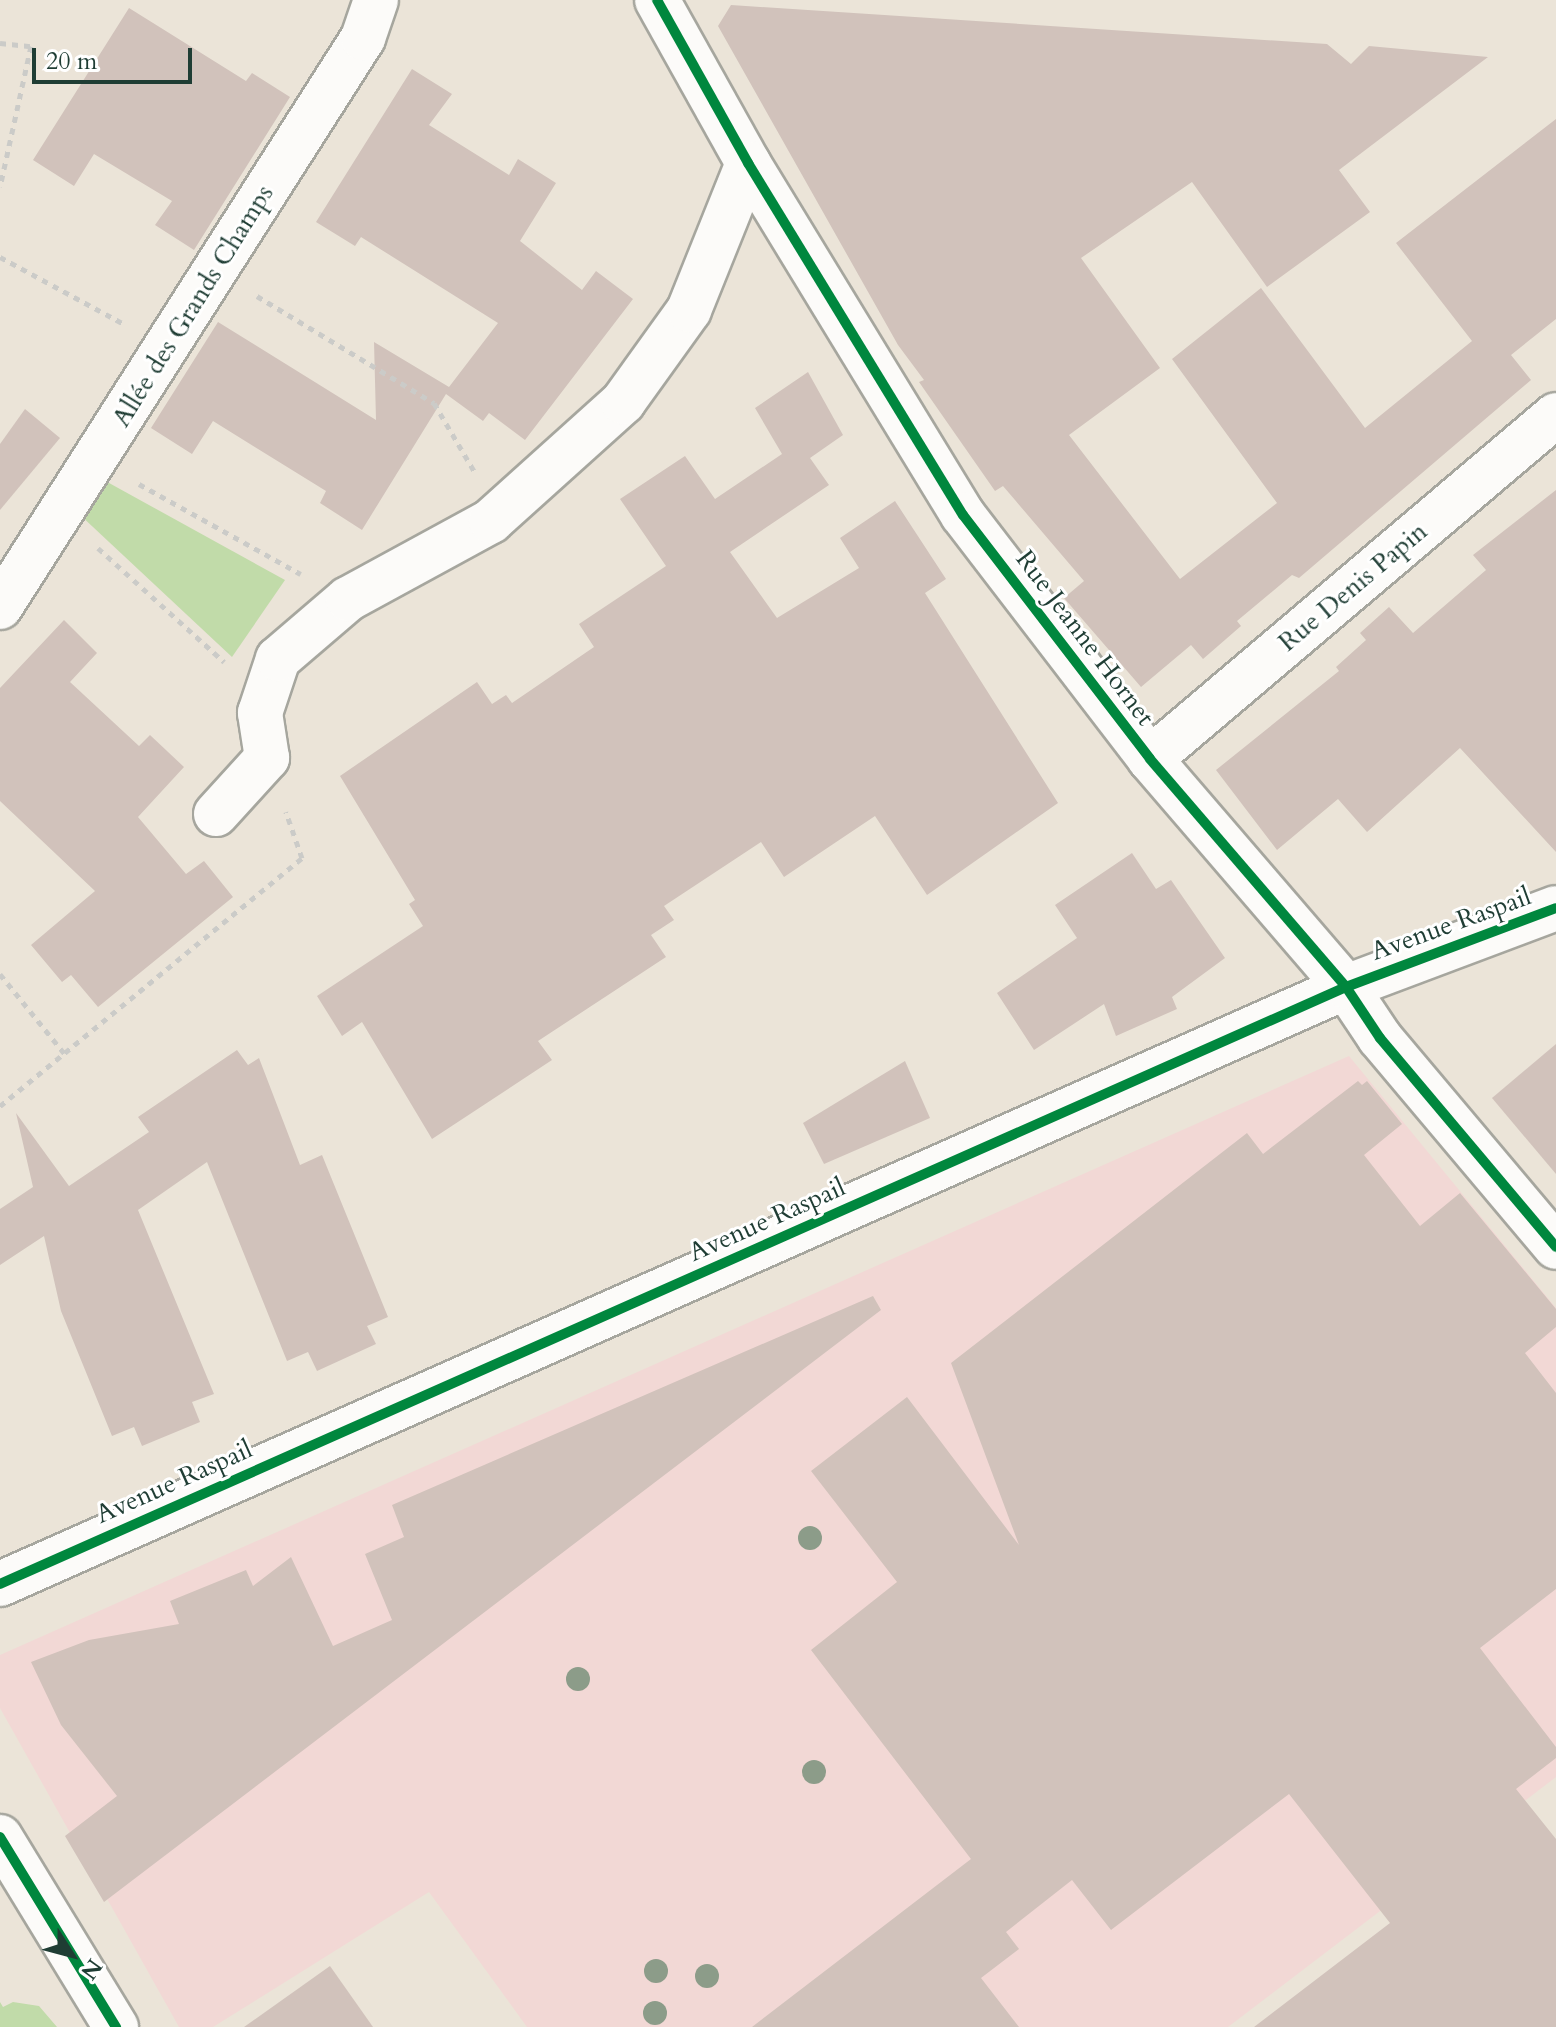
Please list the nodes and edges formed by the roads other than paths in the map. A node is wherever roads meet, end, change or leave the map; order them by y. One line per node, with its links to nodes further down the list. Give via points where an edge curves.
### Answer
1 (376, 0): 5 (street, Allée des Grands Champs, via 363,38)
2 (657, 0): 3 (street, Rue Jeanne Hornet)
3 (748, 163): 6 (street, Rue Jeanne Hornet, via 963,515); 7 (street, via 689,310 623,402 499,514 348,599 278,659 260,713 267,758)
4 (1556, 415): 6 (street, Rue Denis Papin)
5 (0, 607)
6 (1150, 759): 9 (street, Rue Jeanne Hornet)
7 (216, 814)
8 (1556, 908): 9 (street, Avenue Raspail)
9 (1346, 987): 10 (street, Rue Jeanne Hornet, via 1380,1038); 11 (street, Avenue Raspail)
10 (1556, 1247)
11 (0, 1584)
12 (0, 1837): 13 (street)
13 (116, 2027)

